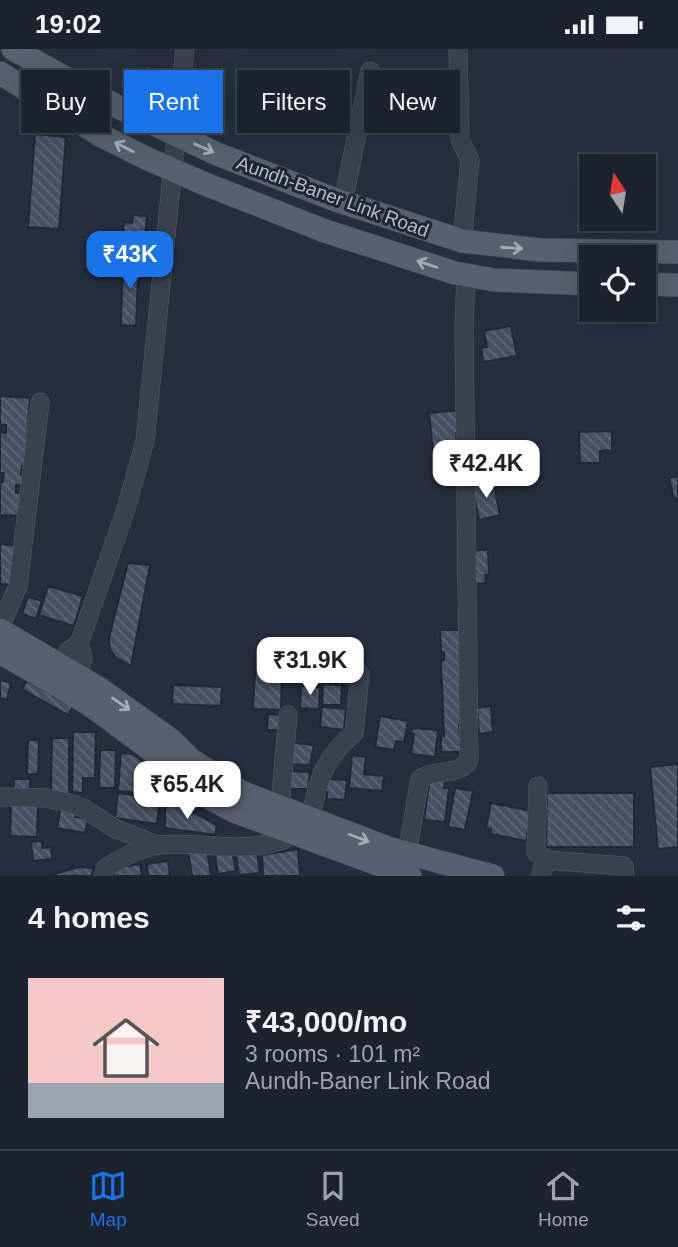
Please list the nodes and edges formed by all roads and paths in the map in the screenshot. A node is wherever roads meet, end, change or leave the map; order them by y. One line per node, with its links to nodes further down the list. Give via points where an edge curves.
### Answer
1 (13, 49): 6 (main road, Aundh-Baner Link Road)
2 (185, 49): 6 (street)
3 (458, 49): 9 (street, via 460,140 470,160)
4 (0, 73): 7 (main road, Aundh-Baner Link Road, one-way to 4, via 100,135)
5 (364, 100): 8 (street)
6 (174, 135): 7 (street); 8 (main road, Aundh-Baner Link Road, one-way to 8)
7 (171, 169): 11 (main road, Aundh-Baner Link Road, one-way to 7, via 325,231); 19 (street, via 145,441 79,644 68,652)
8 (343, 202): 9 (main road, Aundh-Baner Link Road)
9 (462, 241): 10 (main road, Aundh-Baner Link Road, one-way to 10, via 540,250)
10 (678, 252)
11 (466, 275): 12 (main road, Aundh-Baner Link Road); 25 (street, via 469,759 461,768 420,779)
12 (579, 283)
13 (656, 285): 14 (main road)
14 (678, 285)
15 (40, 402): 16 (street, via 18,586)
16 (0, 629): 19 (main road)
17 (0, 652): 19 (main road)
18 (360, 674): 23 (street, via 354,733 338,746)
19 (64, 679): 23 (main road, via 197,791 234,811)
20 (288, 715): 23 (street)
21 (538, 786): 26 (street, via 536,852)
22 (0, 797): 24 (street, via 66,802)
23 (293, 817): 24 (street, via 283,840 270,845); 25 (main road)
24 (157, 845): 27 (street, via 117,860)
25 (408, 865): 28 (main road)
26 (543, 868): 29 (street, via 624,866)
27 (103, 876)
28 (493, 876)
29 (625, 876)

